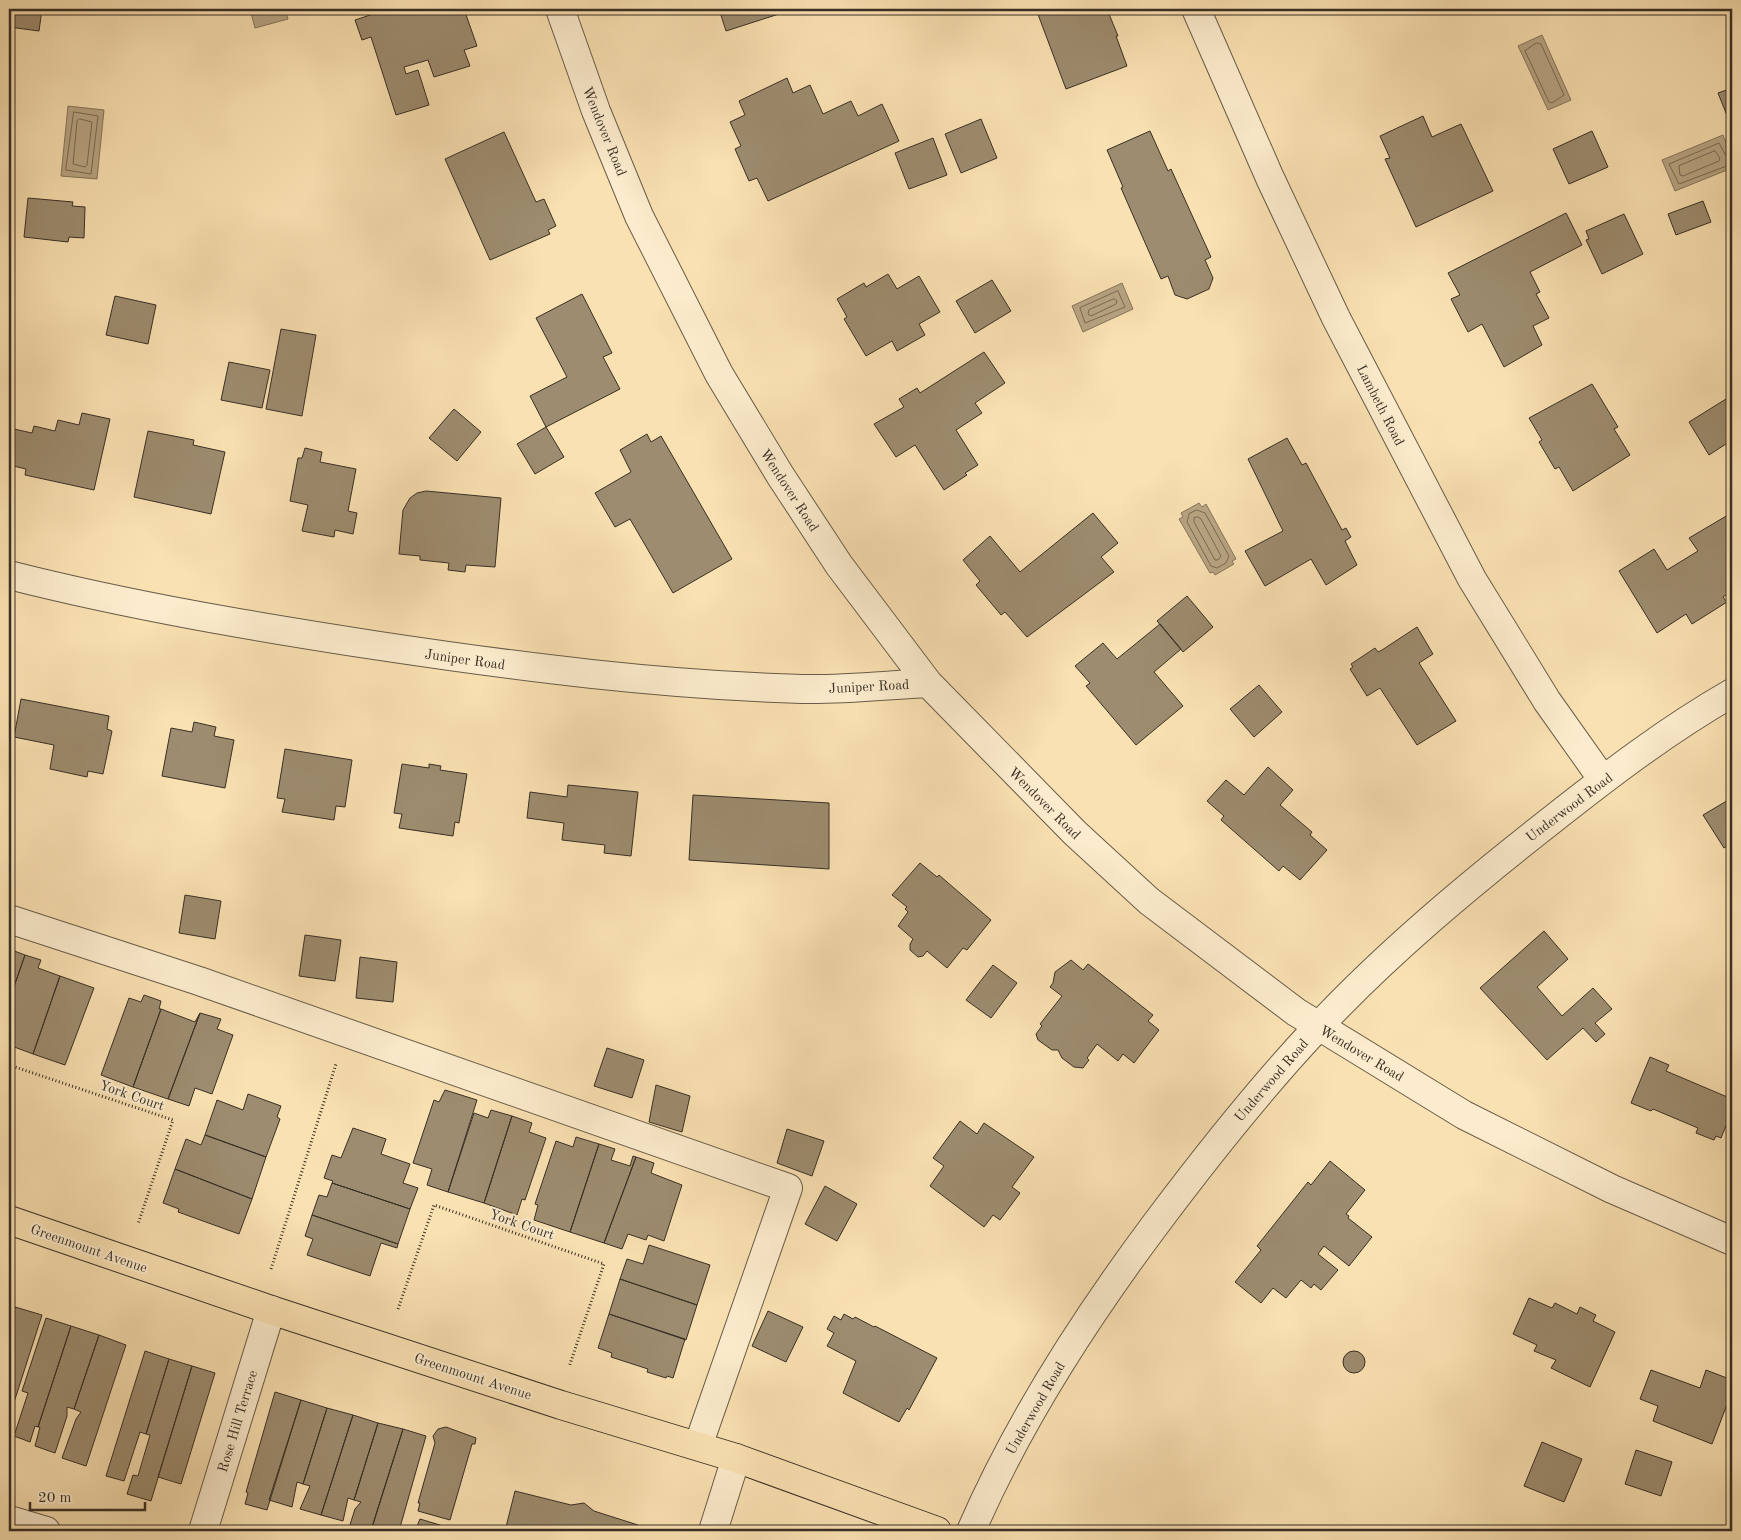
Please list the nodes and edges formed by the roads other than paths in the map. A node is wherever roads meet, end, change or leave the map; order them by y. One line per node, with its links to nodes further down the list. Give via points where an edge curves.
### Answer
1 (560, 9): 4 (street, Wendover Road, via 596,111 639,216 719,374 840,566)
2 (1196, 9): 6 (street, Lambeth Road, via 1336,318 1472,580 1547,701)
3 (9, 575): 4 (street, Juniper Road, via 68,590 298,634 500,664 621,678 804,689)
4 (928, 683): 8 (street, Wendover Road, via 1075,833 1149,900)
5 (1732, 693): 6 (street, Underwood Road)
6 (1603, 780): 8 (street, Underwood Road, via 1472,882)
7 (9, 919): 12 (street, via 199,981 788,1188)
8 (1318, 1027): 10 (street, Wendover Road, via 1464,1115 1612,1189); 19 (street, Underwood Road, via 1248,1106 1127,1263 1057,1369 993,1480)
9 (9, 1220): 11 (main road, Greenmount Avenue)
10 (1732, 1241)
11 (271, 1310): 12 (main road, Greenmount Avenue); 16 (street, Rose Hill Terrace)
12 (698, 1446): 13 (main road, Greenmount Avenue)
13 (736, 1458): 17 (street); 18 (main road, Greenmount Avenue)
14 (9, 1520): 15 (street)
15 (46, 1531)
16 (203, 1531)
17 (713, 1531)
18 (937, 1531)
19 (971, 1531)

